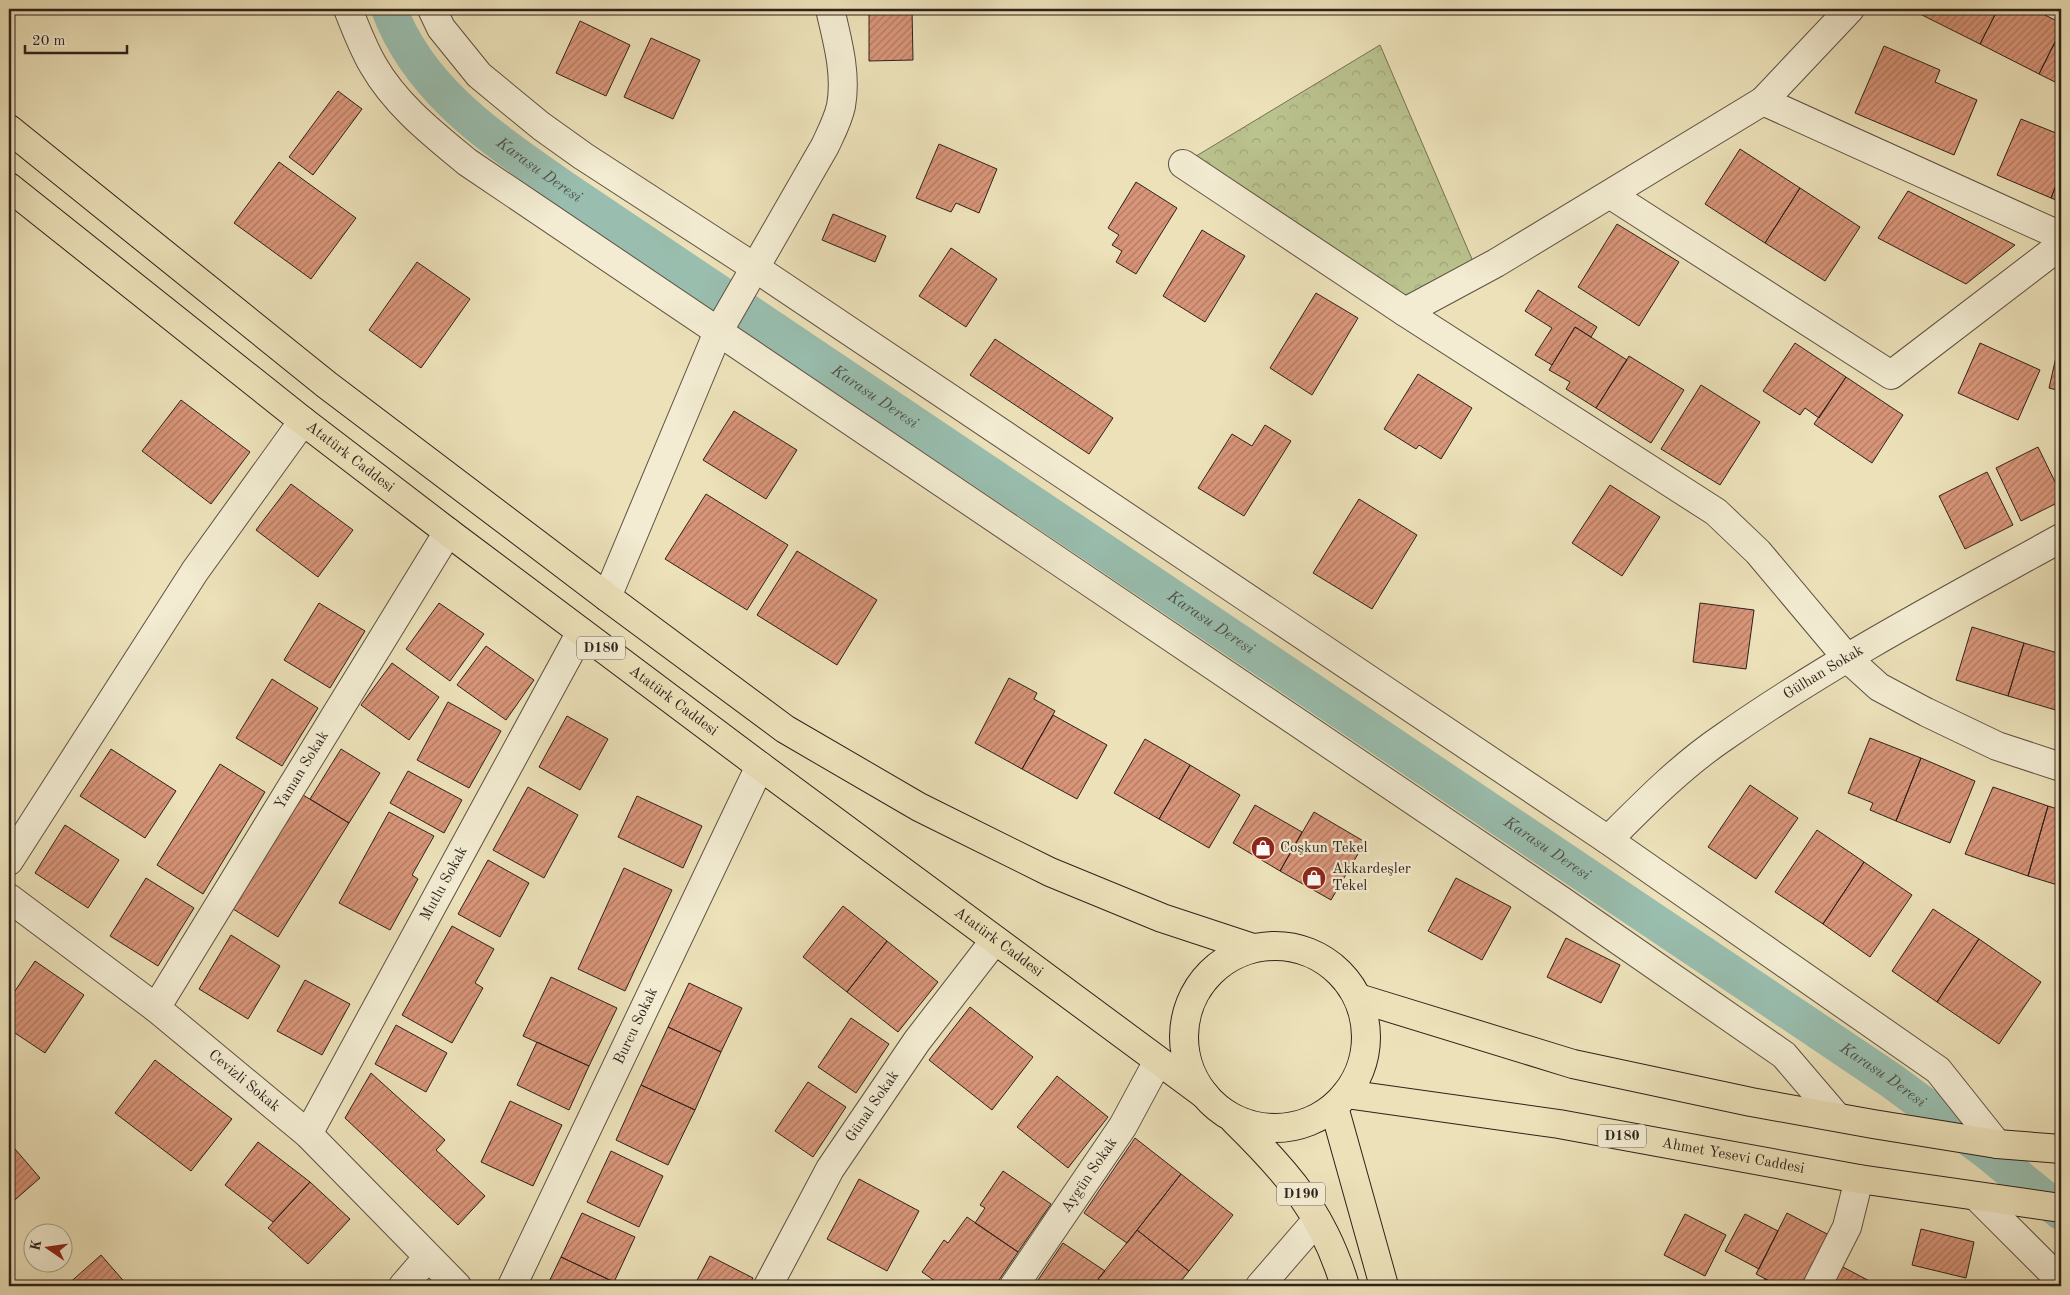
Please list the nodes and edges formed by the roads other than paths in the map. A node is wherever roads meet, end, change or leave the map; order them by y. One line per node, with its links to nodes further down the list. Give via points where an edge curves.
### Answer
1 (348, 9): 14 (street, via 372,64 390,90 422,125 467,162)
2 (432, 9): 12 (street, via 441,28 479,75 519,109 583,156)
3 (830, 9): 12 (street, via 840,51 842,83 835,125)
4 (1850, 9): 5 (street)
5 (1763, 101): 9 (street); 10 (street)
6 (9, 129): 18 (highway, Atatürk Caddesi / D180, via 327,385)
7 (1183, 164): 13 (street)
8 (9, 187): 15 (highway, Atatürk Caddesi / D180)
9 (1610, 195): 11 (street, via 1891,376); 13 (street, via 1496,263)
10 (2061, 236)
11 (2061, 245)
12 (754, 267): 14 (street); 23 (street)
13 (1405, 312): 20 (street, via 1716,512 1758,552)
14 (718, 332): 18 (street); 33 (street, via 1784,1055)
15 (303, 421): 16 (highway, Atatürk Caddesi / D180); 24 (street, via 195,571)
16 (448, 532): 19 (highway, Atatürk Caddesi / D180); 29 (street, Yaman Sokak)
17 (2061, 538): 20 (street, Gülhan Sokak)
18 (607, 597): 27 (highway, Atatürk Caddesi / D180, via 785,729 919,807 1050,872 1162,918)
19 (581, 632): 21 (highway, Atatürk Caddesi / D180); 35 (street, Mutlu Sokak)
20 (1847, 658): 22 (street, via 1879,687 1926,712 1997,746); 23 (street, Gülhan Sokak, via 1723,737 1662,786)
21 (760, 766): 26 (highway, Atatürk Caddesi / D180); 47 (street, Burcu Sokak)
22 (2061, 767)
23 (1608, 840): 36 (street, via 1938,1070)
24 (9, 861)
25 (11, 905): 29 (street, Cevizli Sokak)
26 (995, 940): 30 (highway, Atatürk Caddesi / D180); 48 (street, Günal Sokak, via 917,1041 830,1169)
27 (1252, 948): 28 (highway, Atatürk Caddesi, via 1273,945 1312,953 1345,978); 31 (highway, Atatürk Caddesi, via 1233,955 1204,979 1188,1011 1184,1046 1194,1080)
28 (1358, 998): 32 (highway, Atatürk Caddesi, via 1365,1020 1363,1062 1356,1079); 33 (highway, via 1573,1064)
29 (156, 1008): 35 (street, Cevizli Sokak)
30 (1158, 1061): 31 (highway, Atatürk Caddesi / D180); 49 (street, Aygün Sokak, via 1123,1126)
31 (1204, 1095): 34 (highway, Atatürk Caddesi)
32 (1340, 1101): 34 (highway, Atatürk Caddesi, via 1318,1117 1284,1128 1249,1125); 38 (highway, Ahmet Yesevi Caddesi / D180, via 1559,1124); 44 (highway)
33 (1837, 1117): 36 (highway)
34 (1232, 1118): 41 (highway, D190, via 1277,1162)
35 (308, 1134): 42 (street, Cevizli Sokak)
36 (1996, 1144): 37 (highway)
37 (2061, 1149)
38 (1859, 1179): 39 (highway, Ahmet Yesevi Caddesi / D180); 52 (street, via 1847,1227)
39 (1977, 1197): 40 (highway, Ahmet Yesevi Caddesi / D180); 43 (street)
40 (2061, 1208)
41 (1317, 1220): 50 (street); 51 (highway, D190, via 1327,1236)
42 (428, 1257): 45 (street); 46 (street, Cevizli Sokak)
43 (2061, 1281)
44 (1388, 1283)
45 (402, 1286)
46 (457, 1286)
47 (512, 1286)
48 (768, 1286)
49 (1014, 1286)
50 (1260, 1286)
51 (1345, 1286)
52 (1817, 1286)

